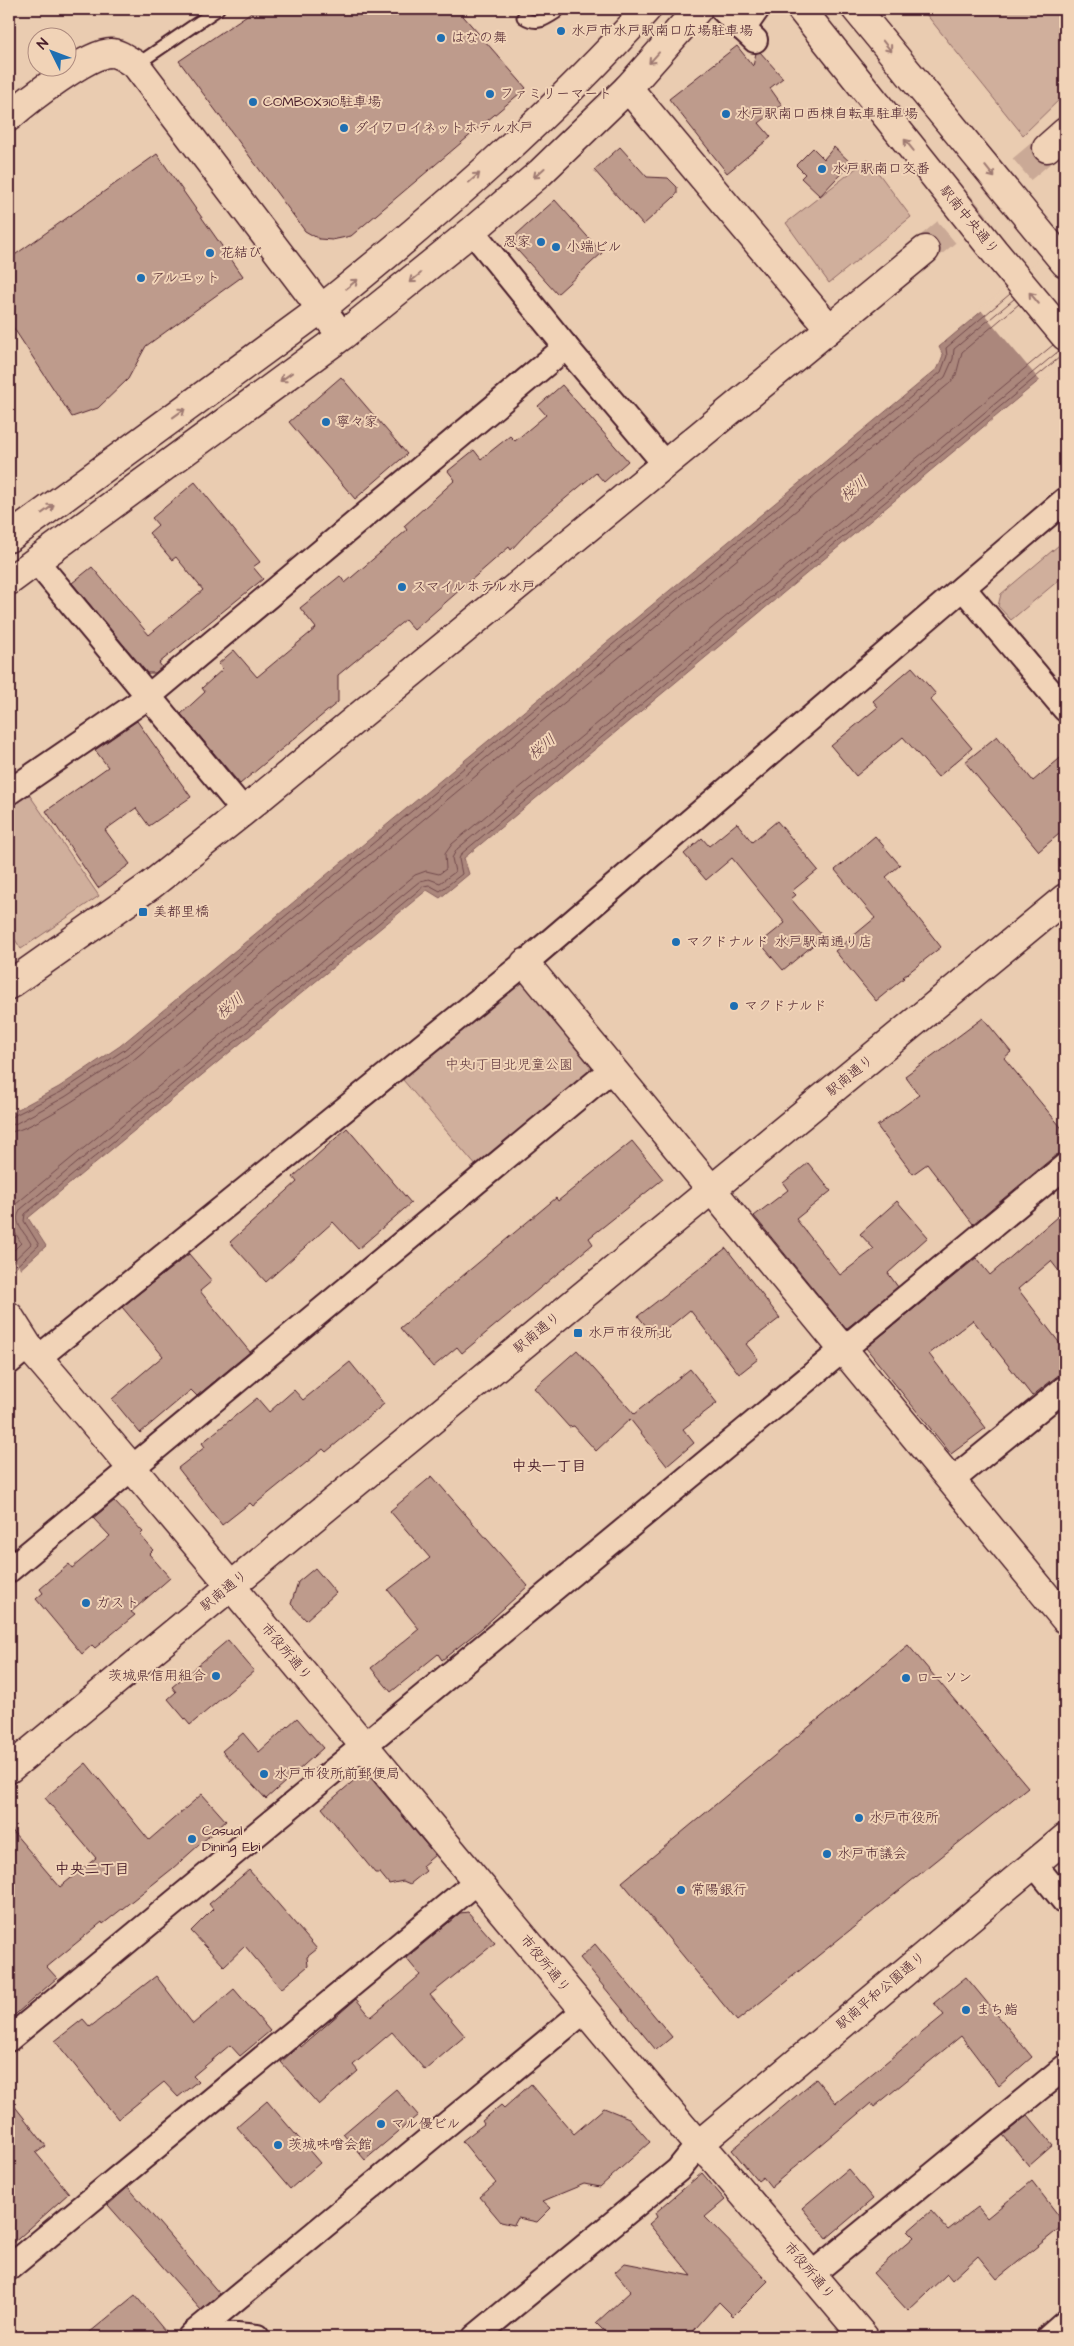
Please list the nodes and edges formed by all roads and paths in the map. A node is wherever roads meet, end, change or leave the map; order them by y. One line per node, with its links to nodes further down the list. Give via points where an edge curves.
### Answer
1 (218, 9): 10 (lane)
2 (537, 9): 9 (lane, via 543,13 557,12 542,22 532,23)
3 (647, 9): 16 (street, one-way to 3, via 512,145 601,60)
4 (698, 9): 11 (street, one-way to 11)
5 (722, 9): 6 (street, via 749,35)
6 (757, 9)
7 (801, 9): 19 (street, 駅南中央通り, one-way to 7)
8 (856, 9): 15 (street, one-way to 15)
9 (523, 17)
10 (136, 64): 12 (street, via 114,53 100,55); 16 (street)
11 (628, 88): 13 (street, one-way to 13, via 540,173); 17 (street)
12 (9, 117)
13 (472, 231): 18 (street, one-way to 18); 20 (street)
14 (925, 250): 17 (street)
15 (1065, 263)
16 (321, 309): 18 (street); 23 (street, one-way to 16)
17 (829, 328): 21 (street)
18 (342, 336): 24 (street, one-way to 24)
19 (1065, 336)
20 (566, 348): 21 (street); 27 (street)
21 (665, 464): 30 (street)
22 (1065, 500): 26 (street)
23 (9, 538)
24 (36, 561): 25 (street); 27 (street)
25 (9, 581)
26 (963, 588): 28 (street); 32 (street)
27 (149, 696): 29 (street); 30 (street)
28 (1065, 709)
29 (9, 792)
30 (244, 811): 33 (street, via 151,885)
31 (1065, 898): 36 (street, 駅南通り)
32 (525, 963): 34 (street); 39 (street)
33 (9, 985)
34 (612, 1069): 36 (street); 41 (street)
35 (1065, 1166): 38 (street)
36 (711, 1190): 38 (street); 44 (street, 駅南通り)
37 (9, 1316): 39 (street, 市役所通り)
38 (843, 1350): 42 (street); 46 (street)
39 (25, 1355): 41 (street, 市役所通り)
40 (1065, 1388): 42 (street)
41 (131, 1468): 43 (street); 44 (street, 市役所通り)
42 (951, 1481): 45 (street)
43 (9, 1570)
44 (231, 1586): 46 (street, 市役所通り); 47 (street, 駅南通り)
45 (1065, 1617)
46 (364, 1745): 50 (street, 市役所通り); 53 (street)
47 (9, 1769)
48 (1065, 1838): 49 (street, 駅南平和公園通り)
49 (1034, 1864): 51 (street); 55 (street, 駅南平和公園通り)
50 (477, 1881): 52 (street, 市役所通り); 56 (street)
51 (1065, 1902)
52 (584, 2011): 55 (street, 市役所通り); 59 (street)
53 (9, 2039)
54 (1065, 2067): 57 (street)
55 (698, 2145): 57 (street, 市役所通り, via 712,2157); 61 (street, via 678,2170)
56 (9, 2268)
57 (812, 2274): 62 (street, 市役所通り)
58 (1065, 2323): 63 (street)
59 (192, 2336): 60 (street, via 237,2334)
60 (257, 2337)
61 (475, 2337)
62 (864, 2337)
63 (1049, 2337)

